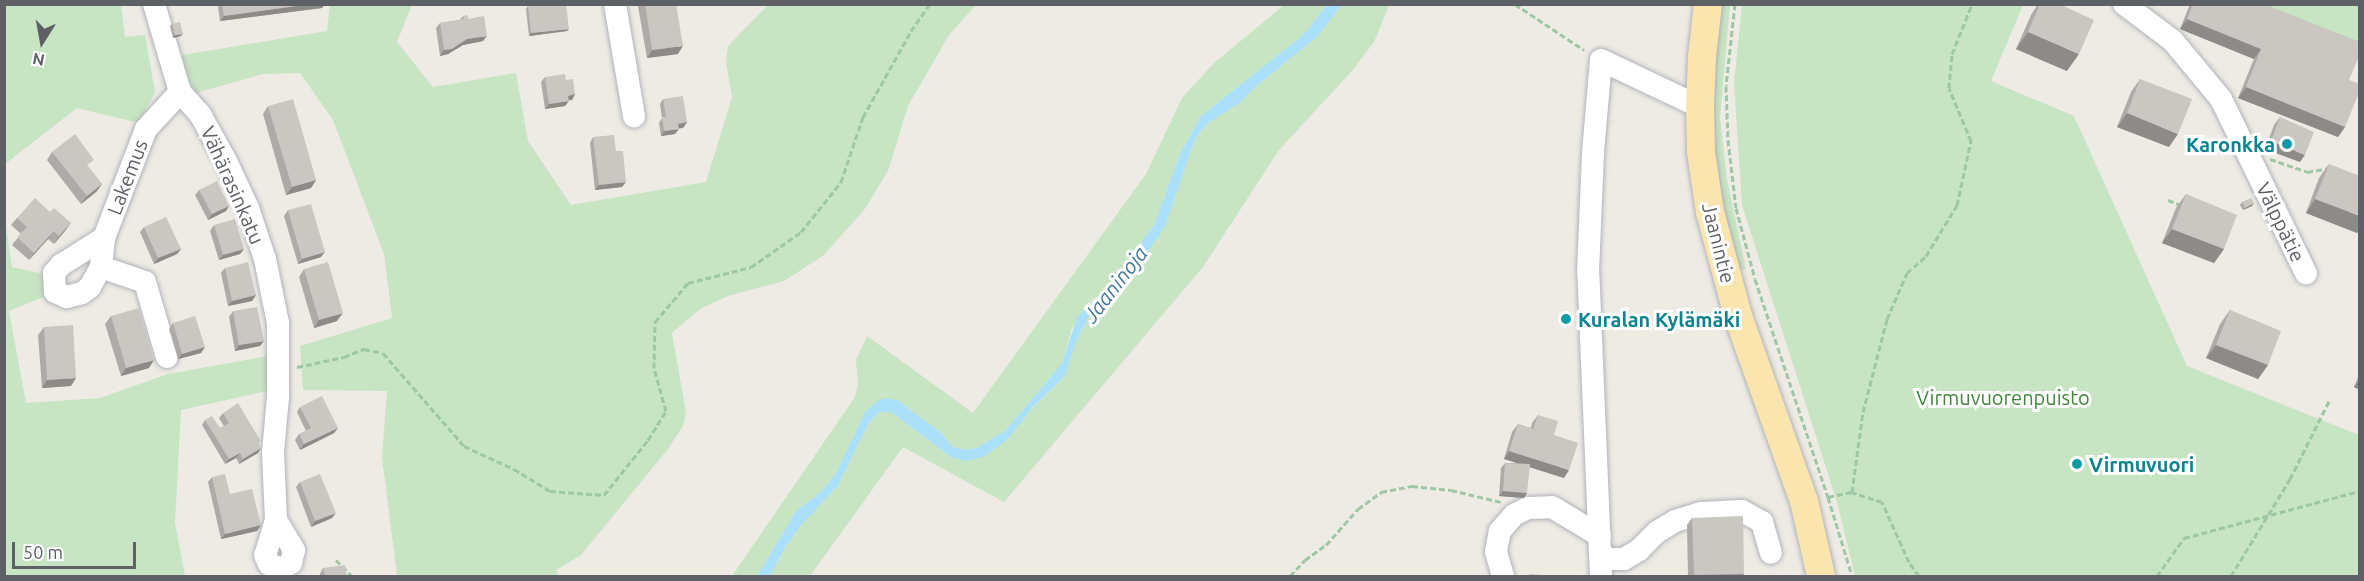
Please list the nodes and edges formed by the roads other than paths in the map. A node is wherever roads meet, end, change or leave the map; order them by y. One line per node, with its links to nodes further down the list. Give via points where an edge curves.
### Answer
1 (154, 4): 5 (street, Vähärasinkatu)
2 (615, 4): 7 (street)
3 (1708, 4): 6 (main road, Jaanintie)
4 (2124, 4): 10 (street, Välppätie, via 2173,41 2221,99)
5 (180, 92): 8 (street, Lakemus, via 146,129); 12 (street, Vähärasinkatu, via 200,114 226,161 266,259 278,323 273,452)
6 (1700, 107): 13 (street, via 1601,60 1588,272); 19 (main road, Jaanintie, via 1701,152 1712,223 1738,316 1804,501)
7 (634, 116)
8 (104, 238): 9 (street, Lakemus); 9 (street, Lakemus, via 61,265 54,273 52,286 55,292 67,297 86,291)
9 (101, 267): 11 (street, via 145,282)
10 (2306, 273)
11 (167, 357)
12 (276, 520)
13 (1600, 545): 14 (street, via 1610,559 1624,559); 16 (street, via 1552,507 1526,509 1514,515 1500,531 1496,551); 17 (street)
14 (1639, 550): 15 (street, via 1675,521 1701,513 1742,511 1762,522); 18 (street)
15 (1771, 554)
16 (1503, 576)
17 (1601, 576)
18 (1620, 576)
19 (1821, 576)

